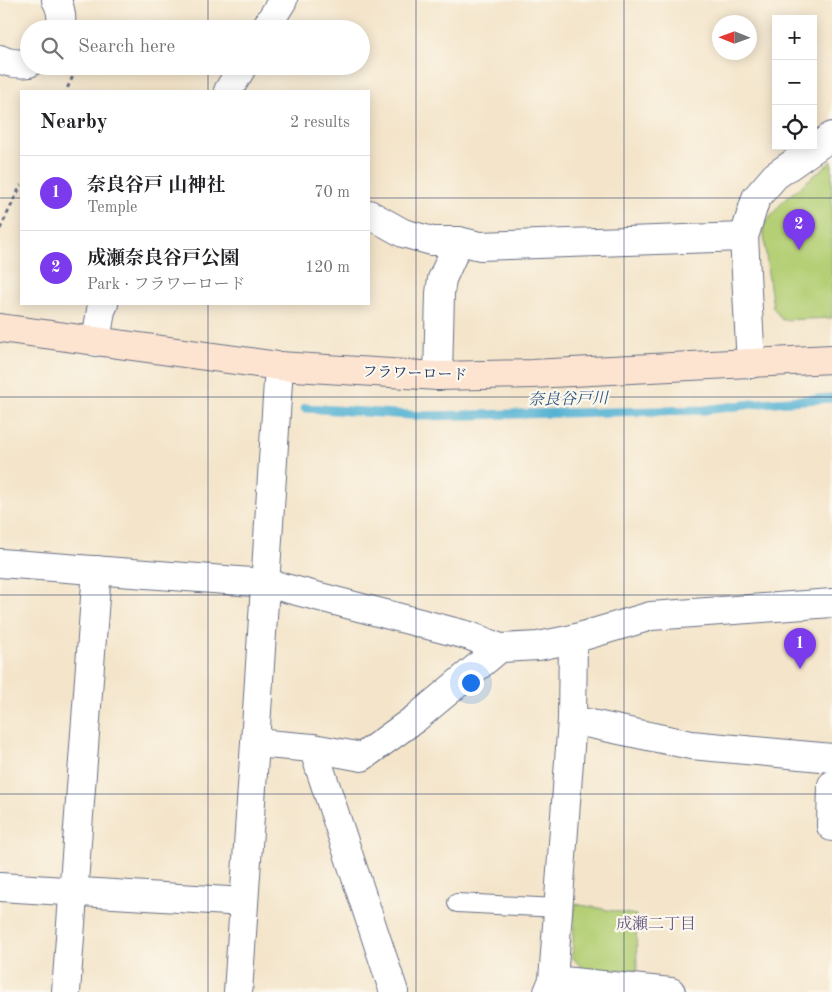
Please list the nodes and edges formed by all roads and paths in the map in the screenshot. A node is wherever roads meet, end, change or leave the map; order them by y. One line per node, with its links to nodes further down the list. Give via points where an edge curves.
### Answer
1 (56, 0): 3 (street)
2 (283, 0): 4 (street)
3 (62, 20)
4 (271, 20)
5 (0, 59): 6 (street)
6 (20, 64)
7 (72, 75): 9 (path)
8 (238, 75): 10 (street)
9 (66, 90)
10 (229, 90)
11 (832, 136): 15 (street, via 775,176 756,198)
12 (20, 187): 14 (path)
13 (370, 215): 16 (street, via 403,232 432,241)
14 (0, 229)
15 (744, 237): 16 (street, via 480,246); 21 (street)
16 (459, 241): 23 (street, via 442,279)
17 (104, 305): 19 (street)
18 (0, 328): 19 (street, フラワーロード)
19 (96, 342): 22 (street, フラワーロード)
20 (832, 359): 21 (street, フラワーロード)
21 (751, 364): 23 (street, フラワーロード)
22 (279, 366): 23 (street, フラワーロード); 26 (street)
23 (438, 376)
24 (0, 563): 25 (street)
25 (96, 570): 26 (street); 37 (street)
26 (266, 583): 29 (street, via 470,636); 31 (street)
27 (832, 603): 28 (street, via 651,616)
28 (573, 639): 29 (street, via 538,646); 30 (street)
29 (500, 648): 32 (street, via 362,758)
30 (572, 720): 33 (street, via 692,745); 40 (street)
31 (255, 743): 32 (street); 38 (street)
32 (313, 748): 44 (street)
33 (832, 758)
34 (832, 785): 35 (street)
35 (832, 826)
36 (0, 887): 37 (street)
37 (72, 892): 38 (street); 42 (street)
38 (244, 902): 43 (street)
39 (457, 903): 40 (lane)
40 (559, 908): 41 (street)
41 (551, 986): 45 (street)
42 (66, 992)
43 (238, 992)
44 (394, 992)
45 (671, 992)

